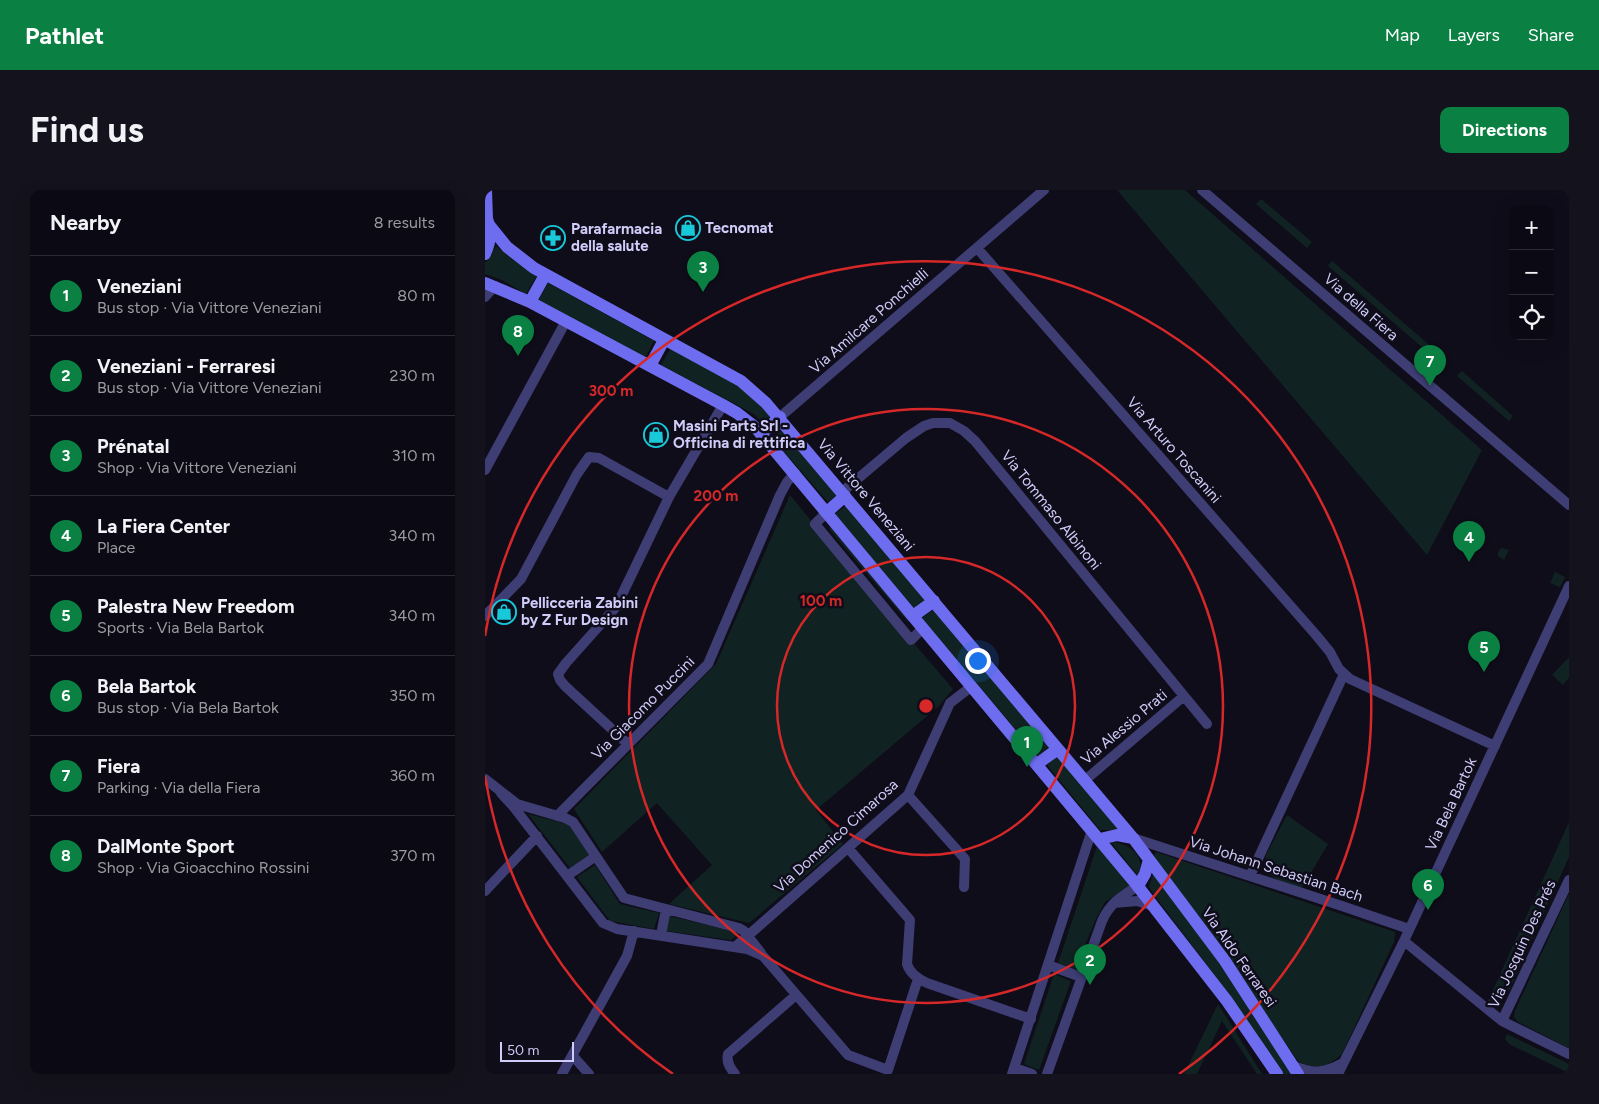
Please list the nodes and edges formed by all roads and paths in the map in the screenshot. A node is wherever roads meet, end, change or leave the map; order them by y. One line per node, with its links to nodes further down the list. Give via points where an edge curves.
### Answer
1 (486, 190): 4 (main road)
2 (1044, 190): 5 (street, Via Amilcare Ponchielli)
3 (1202, 190): 21 (street, Via della Fiera)
4 (487, 220): 6 (main road, via 489,240); 7 (main road, Via Vittore Veneziani, via 507,247)
5 (977, 248): 15 (street, Via Amilcare Ponchielli); 28 (street, Via Arturo Toscanini, via 1316,634)
6 (485, 254)
7 (545, 275): 10 (main road); 12 (main road, Via Vittore Veneziani)
8 (490, 284): 9 (street); 10 (main road)
9 (485, 297)
10 (530, 302): 11 (main road)
11 (566, 322): 13 (main road); 17 (street)
12 (664, 340): 13 (main road); 15 (main road, Via Vittore Veneziani, via 746,385)
13 (650, 366): 14 (main road)
14 (723, 405): 16 (main road); 20 (street)
15 (780, 418): 16 (main road); 19 (main road, Via Vittore Veneziani)
16 (762, 433): 18 (main road)
17 (485, 470)
18 (795, 473): 22 (main road); 32 (street, Via Giacomo Puccini, via 780,495 708,664)
19 (844, 494): 22 (main road); 24 (main road, Via Vittore Veneziani); 30 (street, Via Tommaso Albinoni, via 916,430 933,423 956,426 975,441)
20 (669, 497): 25 (street, via 599,458 589,457 521,579); 32 (street, via 616,608 558,674 565,686)
21 (1569, 505)
22 (827, 512): 26 (main road); 27 (street, via 815,524 827,539 911,640)
23 (1568, 589): 33 (street, Via Bela Bartok)
24 (933, 601): 26 (main road); 34 (main road, Via Vittore Veneziani)
25 (485, 616)
26 (913, 616): 27 (main road)
27 (923, 628): 29 (main road)
28 (1344, 674): 33 (street, Via Arturo Toscanini, via 1363,686); 48 (street)
29 (972, 686): 35 (main road); 39 (street, Via Domenico Cimarosa, via 950,703)
30 (1184, 696): 31 (street, Via Tommaso Albinoni); 37 (street, Via Alessio Prati)
31 (1207, 724)
32 (628, 744): 40 (street, Via Giacomo Puccini)
33 (1495, 746): 56 (street, Via Bela Bartok)
34 (1058, 749): 35 (main road); 37 (main road, Via Vittore Veneziani)
35 (1037, 764): 41 (main road)
36 (485, 780): 38 (street)
37 (1084, 781): 43 (main road, Via Vittore Veneziani)
38 (501, 793): 40 (street, via 522,806); 42 (street)
39 (907, 795): 44 (street, Via Domenico Cimarosa); 51 (street, via 965,859)
40 (557, 816): 45 (street, via 573,822)
41 (1096, 835): 43 (main road); 50 (main road); 63 (street, via 1085,850)
42 (537, 836): 47 (street); 52 (street)
43 (1133, 838): 46 (main road, Via Vittore Veneziani); 48 (street, Via Johann Sebastian Bach)
44 (848, 848): 59 (street, Via Domenico Cimarosa); 65 (street, via 910,920 907,964)
45 (596, 856): 47 (street); 55 (street, via 624,898)
46 (1149, 860): 50 (main road); 72 (main road, Via Aldo Ferraresi, via 1225,961)
47 (567, 876): 57 (street, via 603,923)
48 (1250, 876): 56 (street, Via Johann Sebastian Bach)
49 (1569, 880): 68 (street, Via Josquin Des Prés)
50 (1137, 885): 53 (street); 54 (main road)
51 (964, 887)
52 (485, 891)
53 (1113, 903): 54 (street, via 1137,901); 64 (street, via 1097,932)
54 (1153, 906): 79 (main road, via 1227,1001)
55 (666, 909): 58 (street); 59 (street, via 734,926)
56 (1409, 929): 60 (street, Via Bela Bartok)
57 (634, 931): 58 (street); 70 (street, via 627,956)
58 (661, 935): 61 (street)
59 (748, 936): 61 (street, Via Domenico Cimarosa); 62 (street)
60 (1404, 941): 68 (street); 71 (street, Via Bela Bartok)
61 (735, 947): 62 (street, via 757,953)
62 (770, 964): 66 (street)
63 (1048, 965): 64 (street); 67 (street)
64 (1081, 977): 78 (street)
65 (918, 979): 66 (street, via 888,1070 848,1055); 67 (street)
66 (796, 995): 76 (street, via 728,1054 728,1064)
67 (1031, 1019): 73 (street)
68 (1502, 1021): 69 (street)
69 (1569, 1054)
70 (573, 1056): 74 (street); 75 (street)
71 (1346, 1061): 80 (street); 81 (street, Via Bela Bartok)
72 (1294, 1069): 80 (street)
73 (1014, 1071): 77 (street)
74 (562, 1074)
75 (589, 1074)
76 (735, 1074)
77 (1032, 1074)
78 (1047, 1074)
79 (1277, 1074)
80 (1325, 1074)
81 (1339, 1074)

